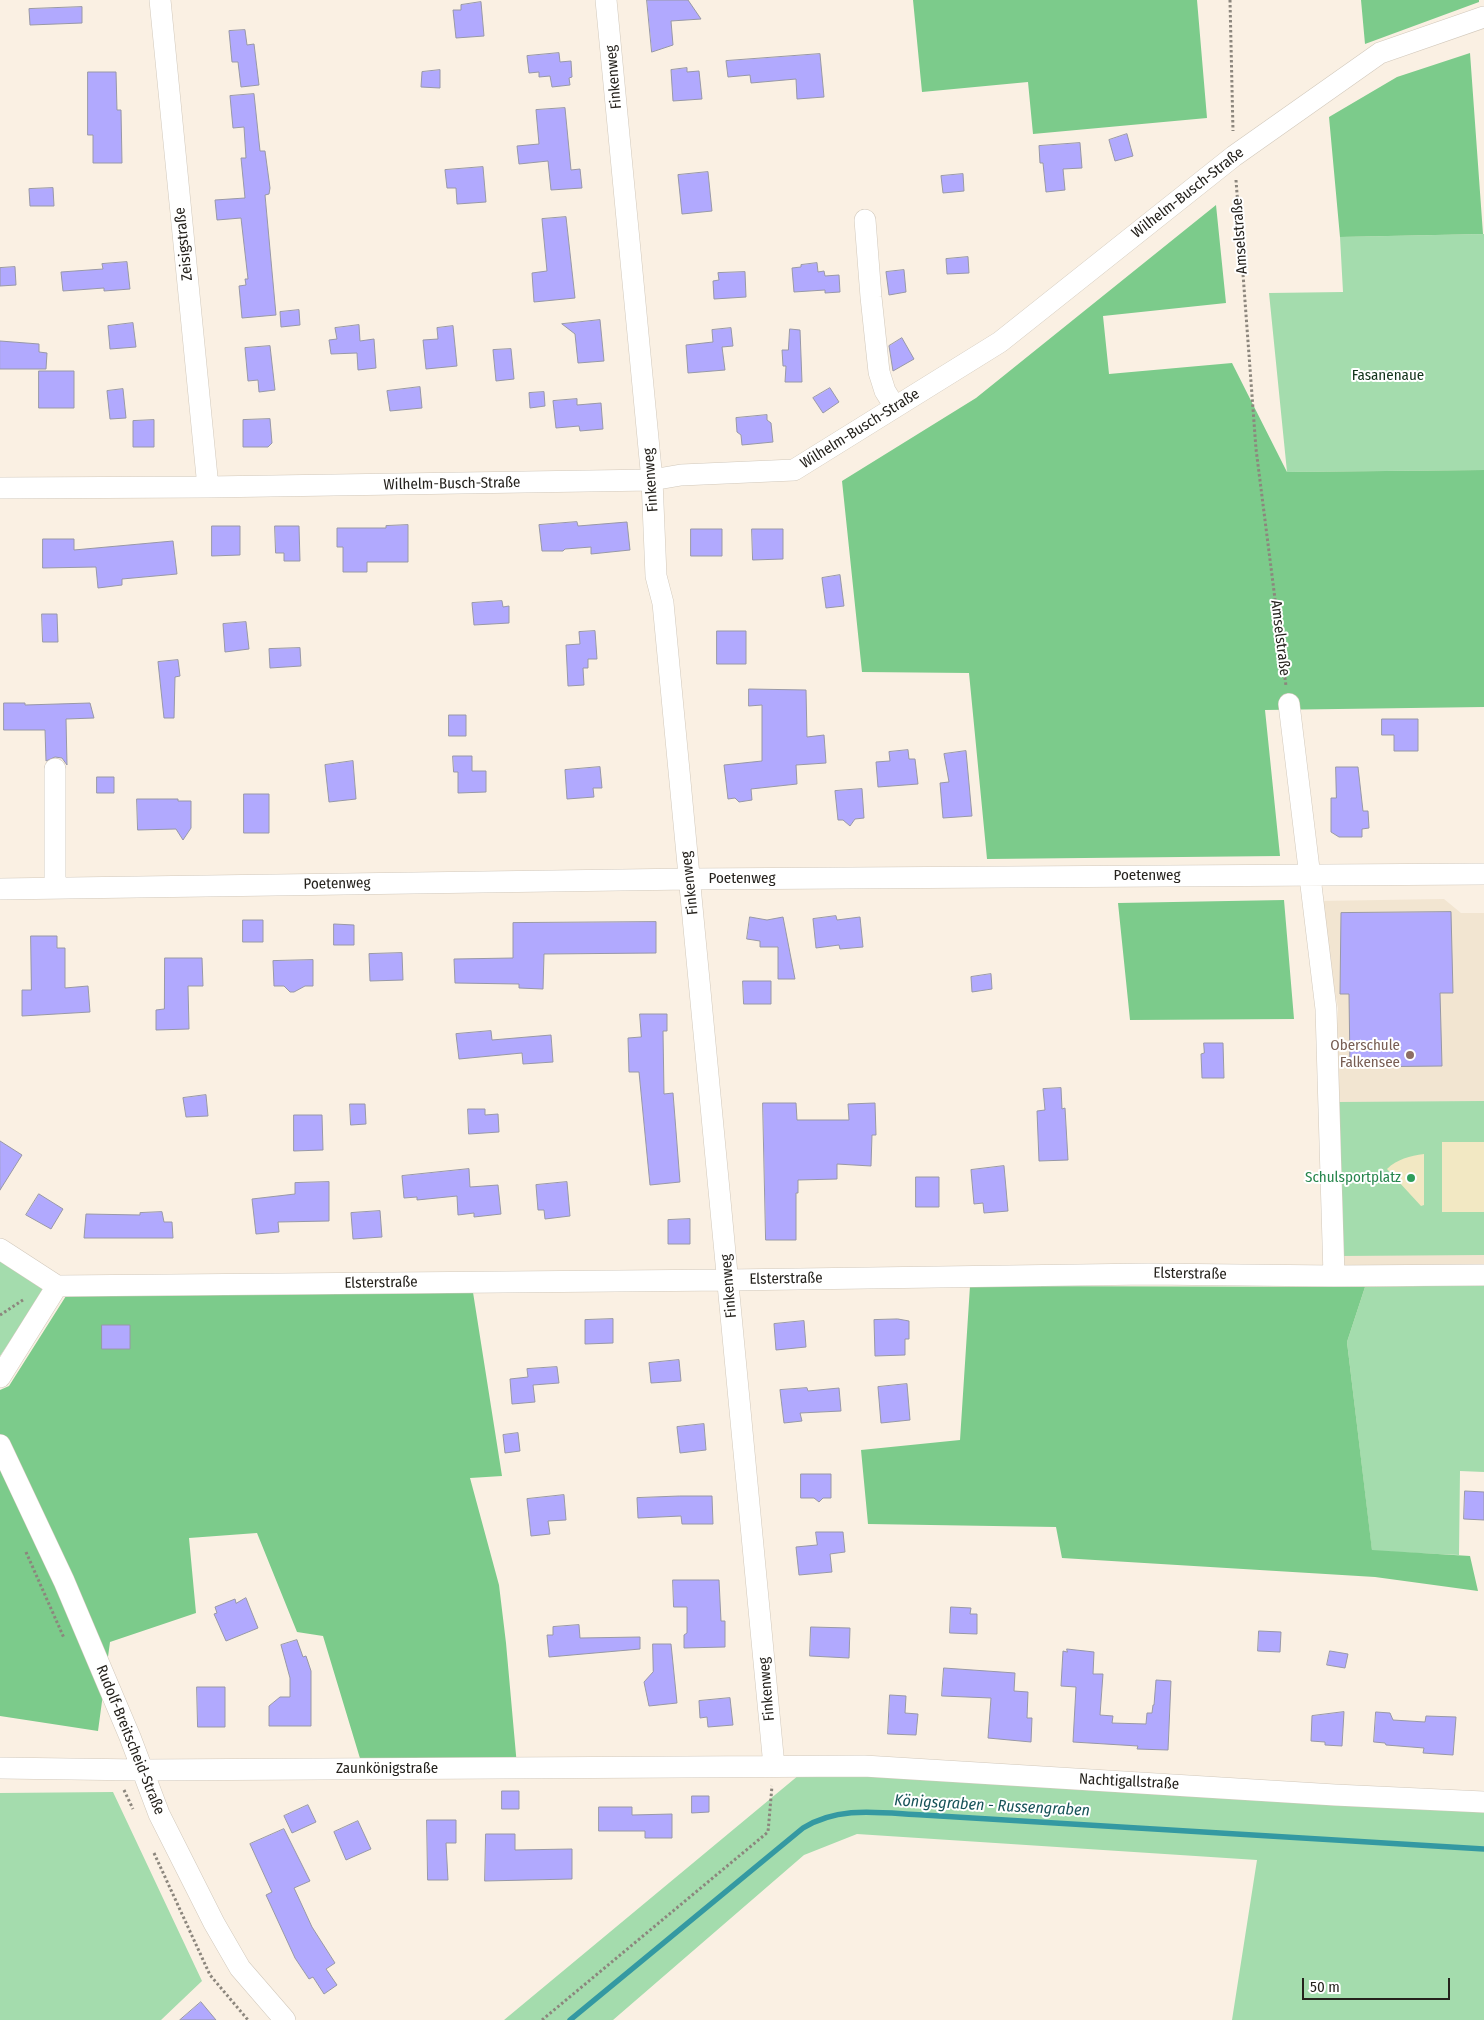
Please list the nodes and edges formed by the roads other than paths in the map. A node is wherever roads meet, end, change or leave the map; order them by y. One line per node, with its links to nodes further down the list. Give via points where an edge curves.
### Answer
1 (160, 0): 7 (street, Zeisigstraße)
2 (606, 0): 6 (street, Finkenweg)
3 (1484, 17): 5 (street, Wilhelm-Busch-Straße, via 1380,53 1234,156 1000,342)
4 (865, 220): 5 (street, via 879,372)
5 (895, 407): 6 (street, Wilhelm-Busch-Straße, via 794,470)
6 (652, 480): 7 (street, Wilhelm-Busch-Straße); 13 (street, Finkenweg, via 656,576 663,603)
7 (208, 487): 8 (street, Wilhelm-Busch-Straße)
8 (0, 488)
9 (1288, 704): 12 (street)
10 (55, 769): 14 (street)
11 (1484, 874): 12 (street, Poetenweg)
12 (1308, 875): 13 (street, Poetenweg); 18 (street, via 1326,1009)
13 (690, 879): 14 (street, Poetenweg); 19 (street, Finkenweg)
14 (55, 888): 15 (street, Poetenweg)
15 (0, 889)
16 (0, 1249): 20 (street)
17 (1484, 1275): 18 (street, Elsterstraße)
18 (1334, 1276): 19 (street, Elsterstraße, via 1148,1274)
19 (729, 1280): 20 (street, Elsterstraße); 23 (street, Finkenweg)
20 (57, 1286): 21 (street)
21 (0, 1378)
22 (0, 1445): 25 (street, Rudolf-Breitscheid-Straße, via 64,1582)
23 (774, 1766): 25 (street, Zaunkönigstraße); 26 (street, Nachtigallstraße, via 864,1766)
24 (0, 1768): 25 (street, Zaunkönigstraße)
25 (141, 1770): 27 (street, Rudolf-Breitscheid-Straße, via 159,1814 218,1930 240,1968)
26 (1484, 1802)
27 (285, 2020)

